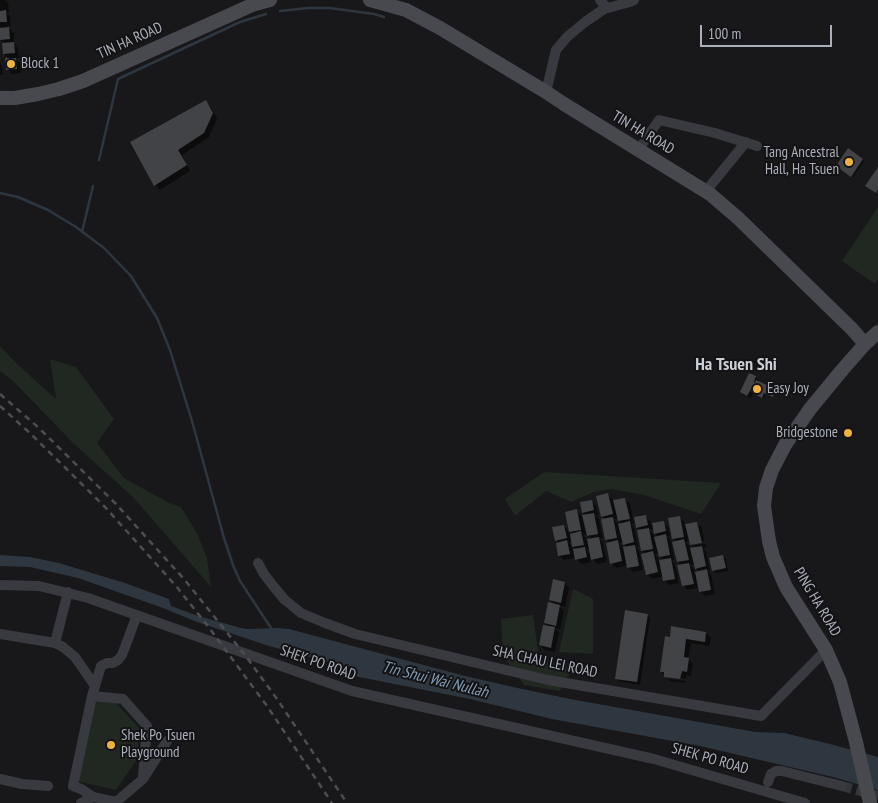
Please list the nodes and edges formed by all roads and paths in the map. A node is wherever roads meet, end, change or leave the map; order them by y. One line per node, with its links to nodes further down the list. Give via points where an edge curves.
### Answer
1 (270, 0): 8 (street, TIN HA ROAD, via 59,89)
2 (370, 0): 6 (street, TIN HA ROAD)
3 (634, 0): 4 (street)
4 (622, 2): 5 (street)
5 (603, 4): 7 (street, via 556,50)
6 (408, 5): 7 (street, TIN HA ROAD)
7 (546, 92): 11 (street, TIN HA ROAD)
8 (0, 98)
9 (746, 142): 10 (street); 11 (street, via 659,120); 12 (street)
10 (757, 146)
11 (639, 149): 12 (street, TIN HA ROAD)
12 (706, 191): 14 (street, TIN HA ROAD, via 738,218)
13 (878, 332): 14 (street, PING HA ROAD)
14 (865, 344): 21 (street, PING HA ROAD, via 810,409 785,445 766,488 764,506 773,557 786,588)
15 (258, 563): 21 (street, SHA CHAU LEI ROAD, via 284,599 301,613 355,634 548,680 761,716)
16 (0, 585): 17 (street, SHEK PO ROAD, via 39,586)
17 (68, 592): 18 (street, SHEK PO ROAD); 20 (street)
18 (137, 615): 22 (street, via 122,655 113,663 102,666); 31 (street, SHEK PO ROAD, via 352,691 654,759)
19 (0, 634): 20 (street)
20 (55, 643): 22 (street, via 75,657)
21 (826, 650): 32 (street, PING HA ROAD, bridge, via 840,682)
22 (93, 691): 25 (street, via 123,699 147,726); 29 (street, via 73,786)
23 (167, 741): 25 (street)
24 (0, 778): 27 (street)
25 (143, 779): 29 (street, via 116,802)
26 (768, 782): 28 (street, via 771,774 782,771)
27 (48, 786)
28 (842, 786)
29 (93, 797): 30 (street)
30 (81, 803)
31 (805, 803)
32 (870, 803)

